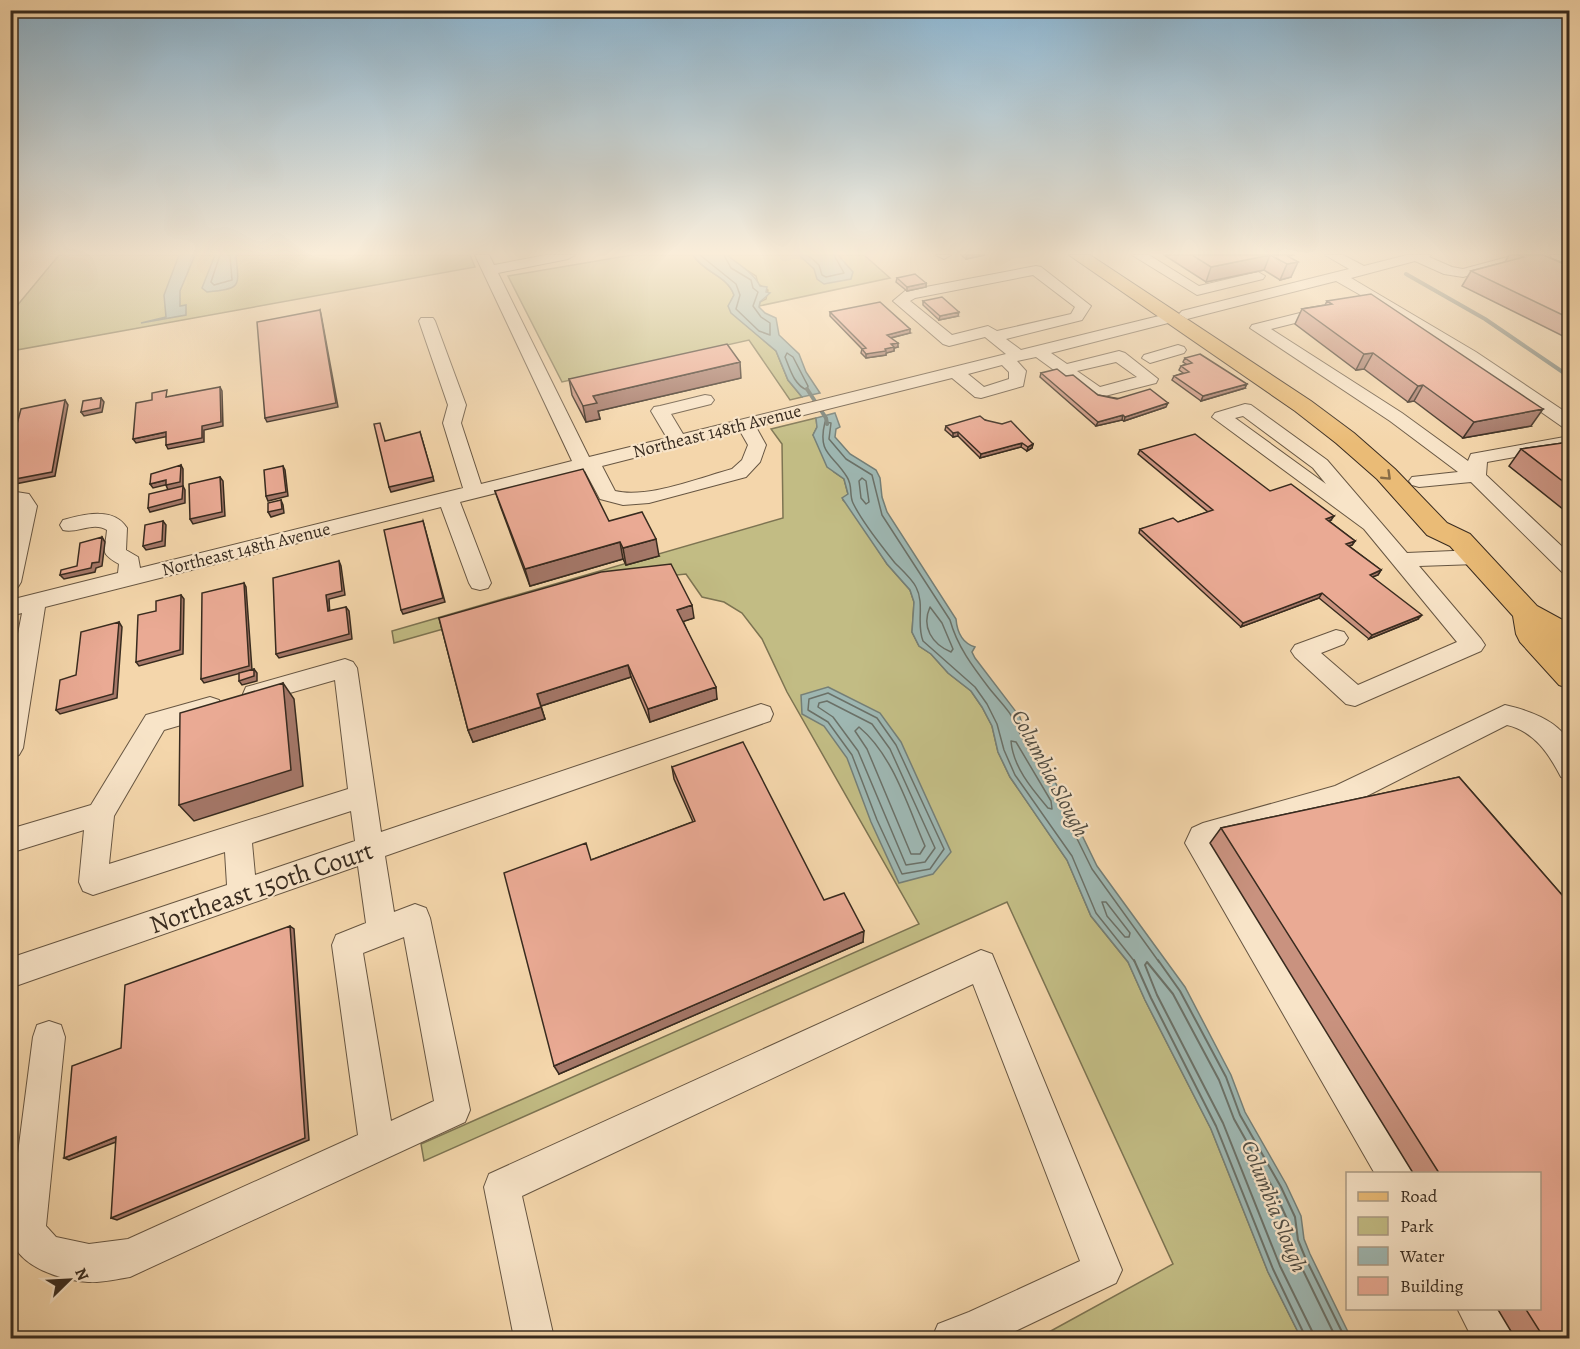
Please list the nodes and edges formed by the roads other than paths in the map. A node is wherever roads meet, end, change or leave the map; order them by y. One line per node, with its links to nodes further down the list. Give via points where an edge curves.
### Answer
1 (514, 318): 22 (street)
2 (921, 318): 11 (street, via 949,341 988,331)
3 (1069, 318): 11 (street)
4 (1171, 318): 10 (street, Northeast 148th Avenue)
5 (1182, 318): 24 (main road, via 1332,409)
6 (1182, 318): 30 (main road, one-way to 30, via 1322,420 1380,469 1437,529)
7 (1298, 318): 23 (street, via 1258,328 1396,417)
8 (1410, 318): 19 (street)
9 (427, 321): 25 (street, via 457,405 452,423)
10 (1114, 332): 12 (street, via 1146,355); 13 (street, Northeast 148th Avenue)
11 (994, 337): 14 (street)
12 (1178, 350)
13 (1038, 351): 14 (street, Northeast 148th Avenue); 15 (street)
14 (1012, 357): 16 (street, Northeast 148th Avenue); 16 (street, via 1018,371 1017,382 981,393)
15 (1066, 369)
16 (955, 372): 18 (street, Northeast 148th Avenue)
17 (705, 400): 20 (street, via 660,411)
18 (745, 424): 20 (street, Northeast 148th Avenue); 22 (street, via 757,445 751,462 740,473 649,497 623,499 607,495)
19 (1569, 424)
20 (678, 441): 22 (street, Northeast 148th Avenue)
21 (1569, 441): 23 (street, via 1478,458)
22 (587, 463): 25 (street, Northeast 148th Avenue)
23 (1476, 476): 24 (street); 32 (street)
24 (1419, 482): 30 (main road, via 1462,528)
25 (474, 492): 27 (street, Northeast 148th Avenue)
26 (16, 497): 34 (street, via 27,506)
27 (448, 498): 33 (street, Northeast 148th Avenue); 35 (street)
28 (1369, 524): 28 (street, via 1320,464 1245,409 1221,417); 31 (street)
29 (70, 525): 33 (street, via 101,519 111,522 117,528 115,554 130,562)
30 (1468, 548): 31 (street); 38 (main road)
31 (1400, 560): 39 (street, via 1473,645 1355,697 1303,651)
32 (1569, 567)
33 (129, 578): 36 (street, Northeast 148th Avenue)
34 (10, 582)
35 (480, 583)
36 (35, 602): 37 (street, Northeast 148th Avenue); 43 (street)
37 (10, 608)
38 (1527, 613): 40 (main road, via 1559,632); 41 (main road, via 1531,634)
39 (1336, 638)
40 (1569, 643)
41 (1569, 677)
42 (761, 714): 49 (street, Northeast 150th Court)
43 (10, 748)
44 (1569, 768): 55 (street, via 1550,739 1517,717 1505,715 1341,796 1213,832 1199,843)
45 (362, 796): 46 (street, via 345,668 155,722); 47 (street); 49 (street)
46 (100, 814): 47 (street, via 93,882); 48 (street)
47 (238, 836): 50 (street)
48 (10, 841)
49 (369, 850): 50 (street, Northeast 150th Court); 51 (street)
50 (242, 894): 52 (street, Northeast 150th Court)
51 (382, 932): 54 (street, via 347,945); 54 (street, via 416,918 453,1110)
52 (10, 973)
53 (49, 1037): 56 (street)
54 (377, 1145): 56 (street, via 129,1258 88,1263 45,1253)
55 (1394, 1172)
56 (19, 1235)
57 (1477, 1310): 60 (street)
58 (968, 1336): 59 (street, via 1103,1270 981,965 502,1186)
59 (534, 1338)
60 (1494, 1338)

